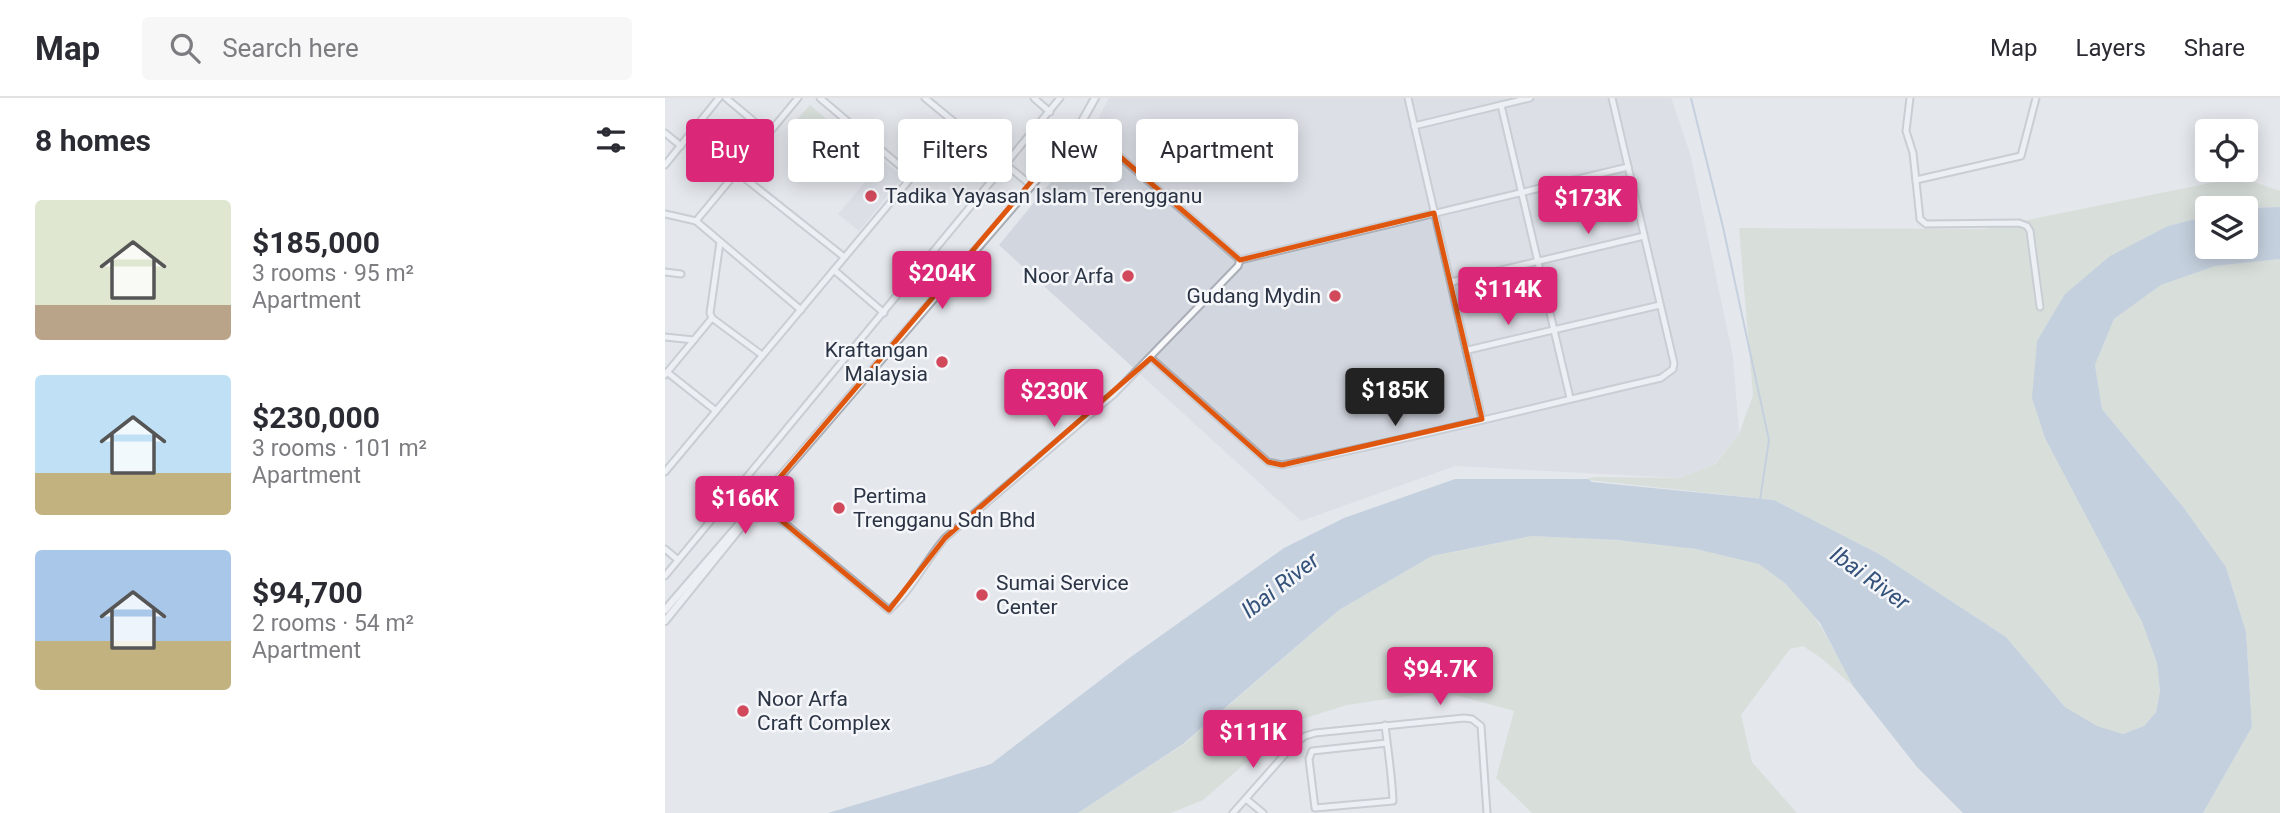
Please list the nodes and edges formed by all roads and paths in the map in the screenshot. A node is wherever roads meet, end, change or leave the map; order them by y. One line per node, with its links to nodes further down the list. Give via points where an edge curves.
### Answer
1 (719, 98): 22 (street)
2 (726, 98): 16 (street)
3 (798, 98): 20 (street)
4 (820, 98): 25 (street)
5 (925, 98): 17 (street)
6 (1034, 98): 15 (street)
7 (1060, 98): 15 (street)
8 (1095, 98): 18 (street)
9 (1408, 98): 19 (street)
10 (1530, 98): 14 (street)
11 (1612, 98): 27 (street)
12 (1910, 98): 29 (street, via 1906,131)
13 (2036, 98): 29 (street, via 2018,158)
14 (1501, 105): 19 (street); 36 (street)
15 (1050, 112): 23 (street)
16 (751, 119)
17 (949, 119)
18 (1084, 119)
19 (1414, 126): 37 (street)
20 (774, 128)
21 (665, 134): 22 (street)
22 (681, 146): 26 (street)
23 (1012, 159)
24 (1122, 159): 43 (street)
25 (898, 164)
26 (665, 165)
27 (1628, 167): 36 (street); 40 (street)
28 (1012, 171): 35 (street)
29 (1916, 180): 50 (street, via 1923,223 2027,226)
30 (729, 182): 39 (street)
31 (750, 182): 42 (street)
32 (907, 182): 42 (street)
33 (993, 182): 52 (street)
34 (1034, 182): 35 (street)
35 (1031, 186): 65 (street)
36 (1522, 192): 37 (street); 44 (street)
37 (1434, 213): 43 (street); 48 (street)
38 (665, 214): 39 (street)
39 (696, 221): 41 (street)
40 (1644, 236): 44 (street); 49 (street)
41 (720, 242): 51 (street); 53 (street)
42 (844, 257): 45 (street)
43 (1240, 260): 59 (street)
44 (1538, 262): 48 (street); 54 (street)
45 (834, 270): 51 (street); 52 (street)
46 (665, 272): 47 (street)
47 (681, 274)
48 (1451, 282): 57 (street)
49 (1660, 305): 54 (street); 61 (street, via 1674,363 1668,374)
50 (2040, 307)
51 (800, 310): 58 (street)
52 (884, 313): 67 (street)
53 (712, 318): 56 (street); 58 (street)
54 (1554, 330): 57 (street); 61 (street)
55 (665, 337): 56 (street)
56 (694, 340): 60 (street)
57 (1468, 350): 63 (street)
58 (762, 355): 62 (street)
59 (1151, 358): 63 (street, via 1275,464 1375,446); 65 (street, via 945,538 889,610)
60 (666, 373): 62 (street)
61 (1570, 398): 63 (street)
62 (716, 411): 64 (street)
63 (1482, 419)
64 (665, 472)
65 (759, 502): 69 (street); 70 (street)
66 (665, 549): 67 (street)
67 (678, 560): 68 (street)
68 (665, 576)
69 (665, 610)
70 (665, 621)
71 (1385, 725): 72 (street); 73 (street, via 1315,733 1296,742); 76 (street, via 1464,718 1477,721 1482,733)
72 (1387, 743): 72 (street, via 1393,801 1315,808 1312,751)
73 (1246, 799): 74 (street); 75 (street)
74 (1233, 813)
75 (1262, 813)
76 (1487, 813)

